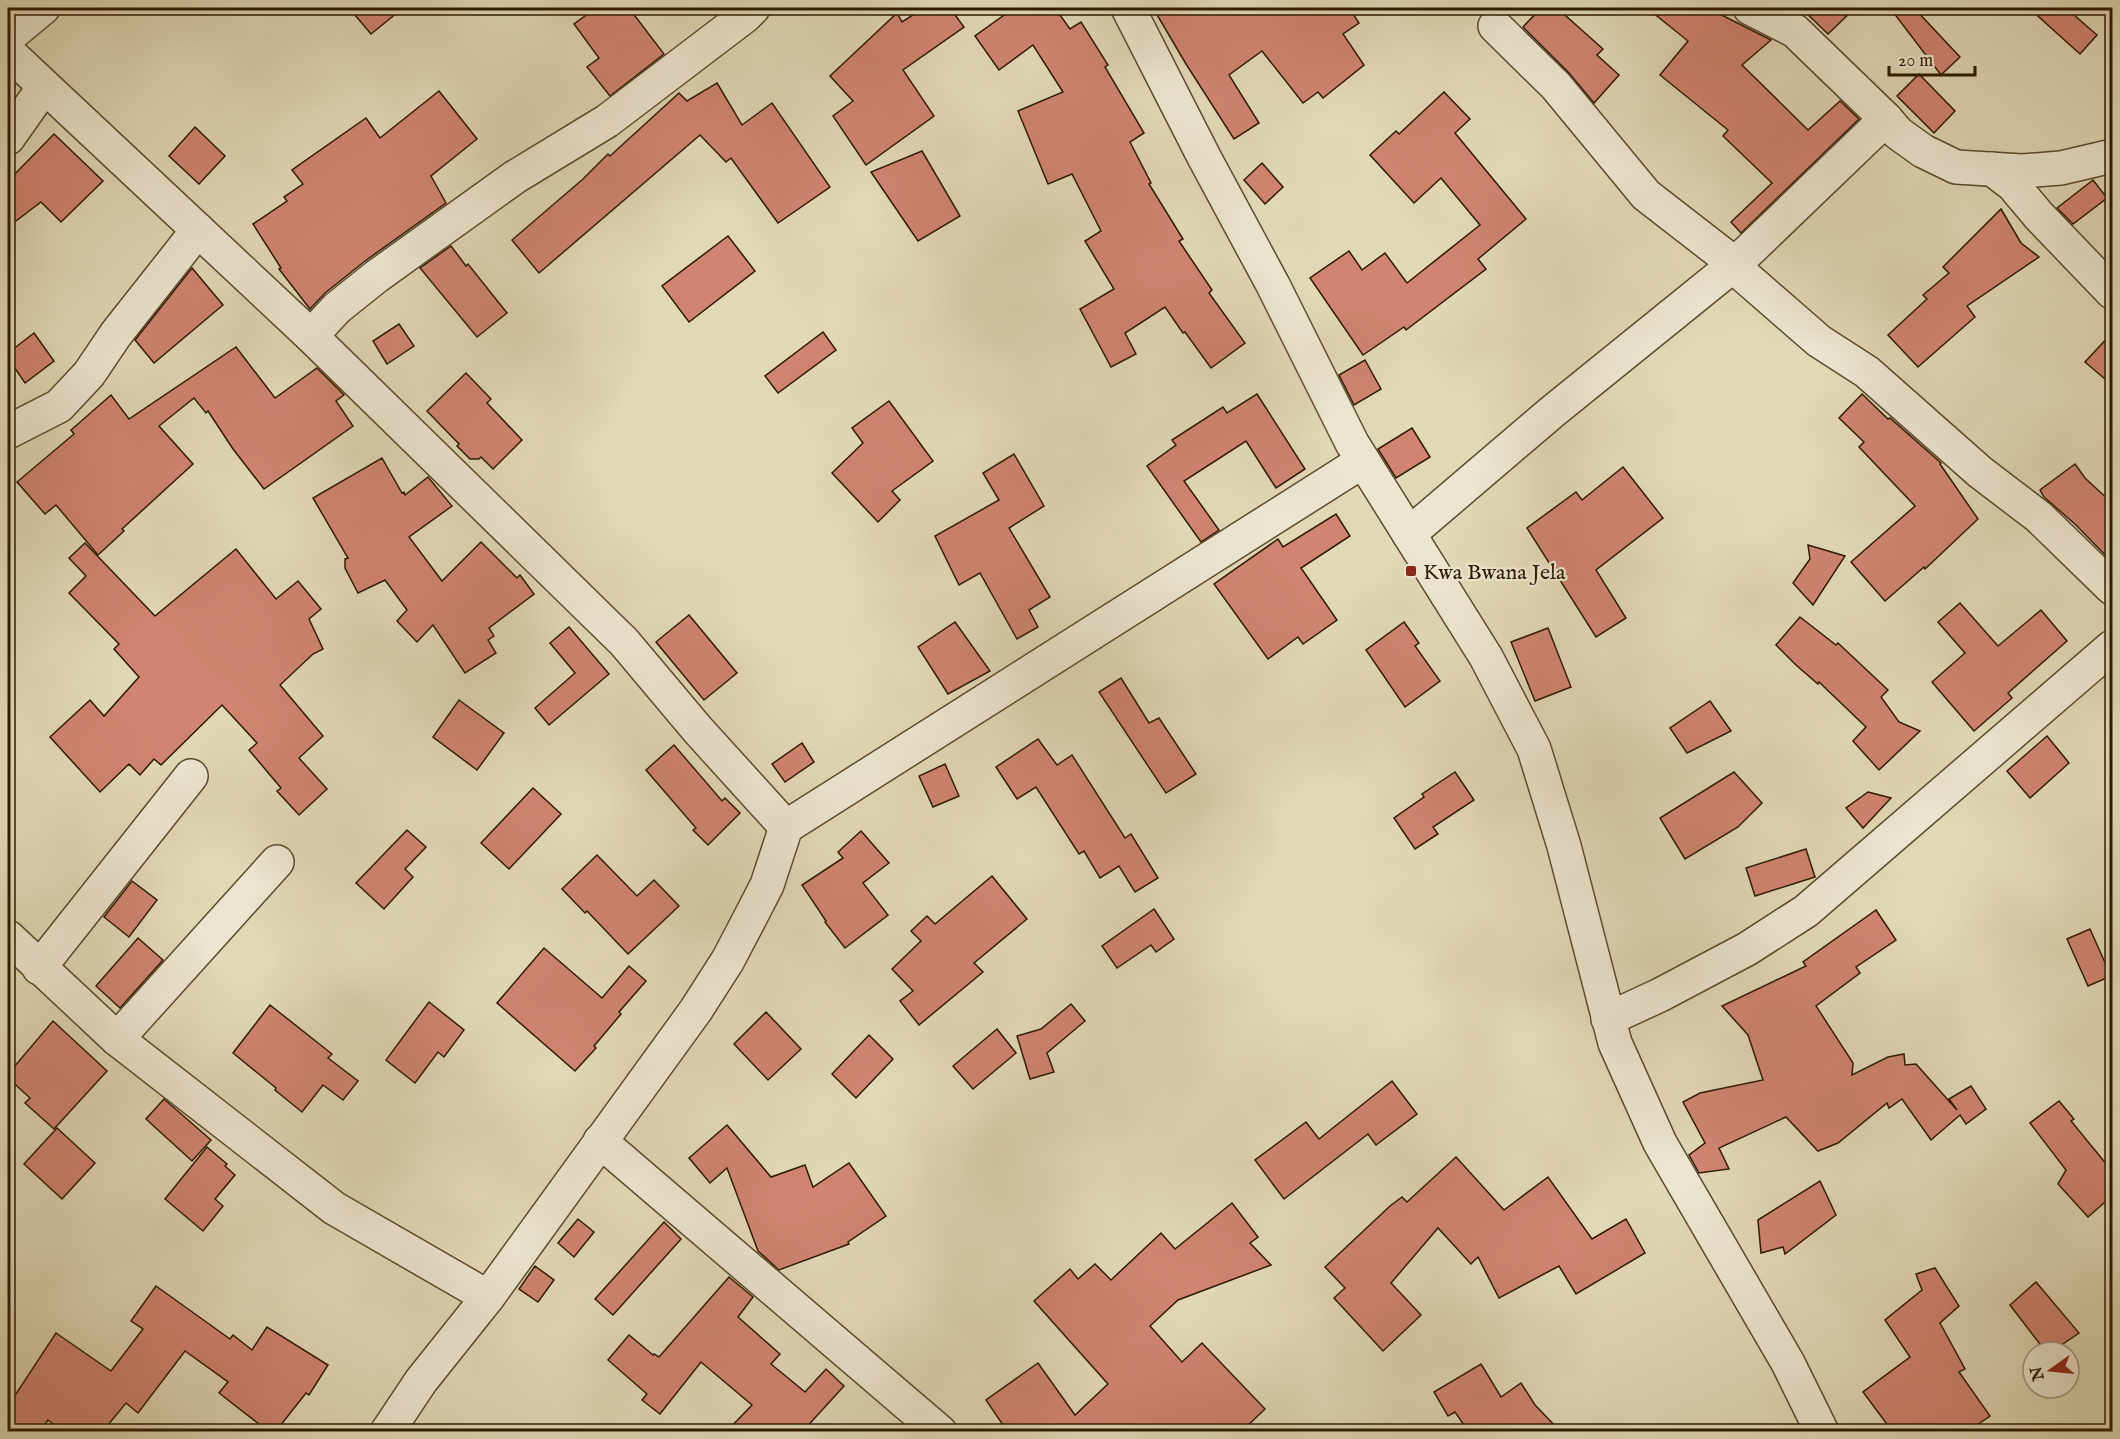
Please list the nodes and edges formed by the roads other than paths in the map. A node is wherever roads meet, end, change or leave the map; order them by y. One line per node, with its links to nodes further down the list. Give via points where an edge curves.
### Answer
1 (43, 8): 6 (street)
2 (753, 8): 16 (street, via 607,121 515,177 377,276 337,308)
3 (1128, 8): 18 (street)
4 (1750, 8): 9 (street, via 1795,31)
5 (1495, 26): 14 (street, via 1556,86 1646,195)
6 (8, 37)
7 (8, 52): 8 (street)
8 (44, 87): 10 (street); 13 (street)
9 (1886, 118): 12 (street, via 1923,152 1956,167); 14 (street)
10 (8, 138)
11 (2112, 156): 12 (street, via 2061,168)
12 (1992, 169): 15 (street, via 2013,185)
13 (198, 230): 16 (street); 17 (street, via 89,374 58,406)
14 (1735, 264): 19 (street); 20 (street, via 1819,341 1867,372 1980,472 2039,517)
15 (2112, 292)
16 (311, 336): 23 (street, via 624,642)
17 (8, 432)
18 (1363, 461): 19 (street); 23 (street)
19 (1409, 534): 27 (street, via 1486,657 1534,749 1564,846)
20 (2112, 588)
21 (2112, 647): 27 (street, via 1806,911 1747,949)
22 (191, 776): 26 (street)
23 (786, 827): 29 (street, via 767,885 728,960)
24 (277, 861): 28 (street)
25 (8, 937): 26 (street)
26 (39, 968): 28 (street)
27 (1608, 1019): 33 (street, via 1660,1143 1788,1363)
28 (117, 1039): 30 (street, via 334,1208)
29 (600, 1141): 30 (street); 32 (street)
30 (489, 1297): 31 (street, via 421,1381)
31 (387, 1431)
32 (940, 1431)
33 (1822, 1431)

